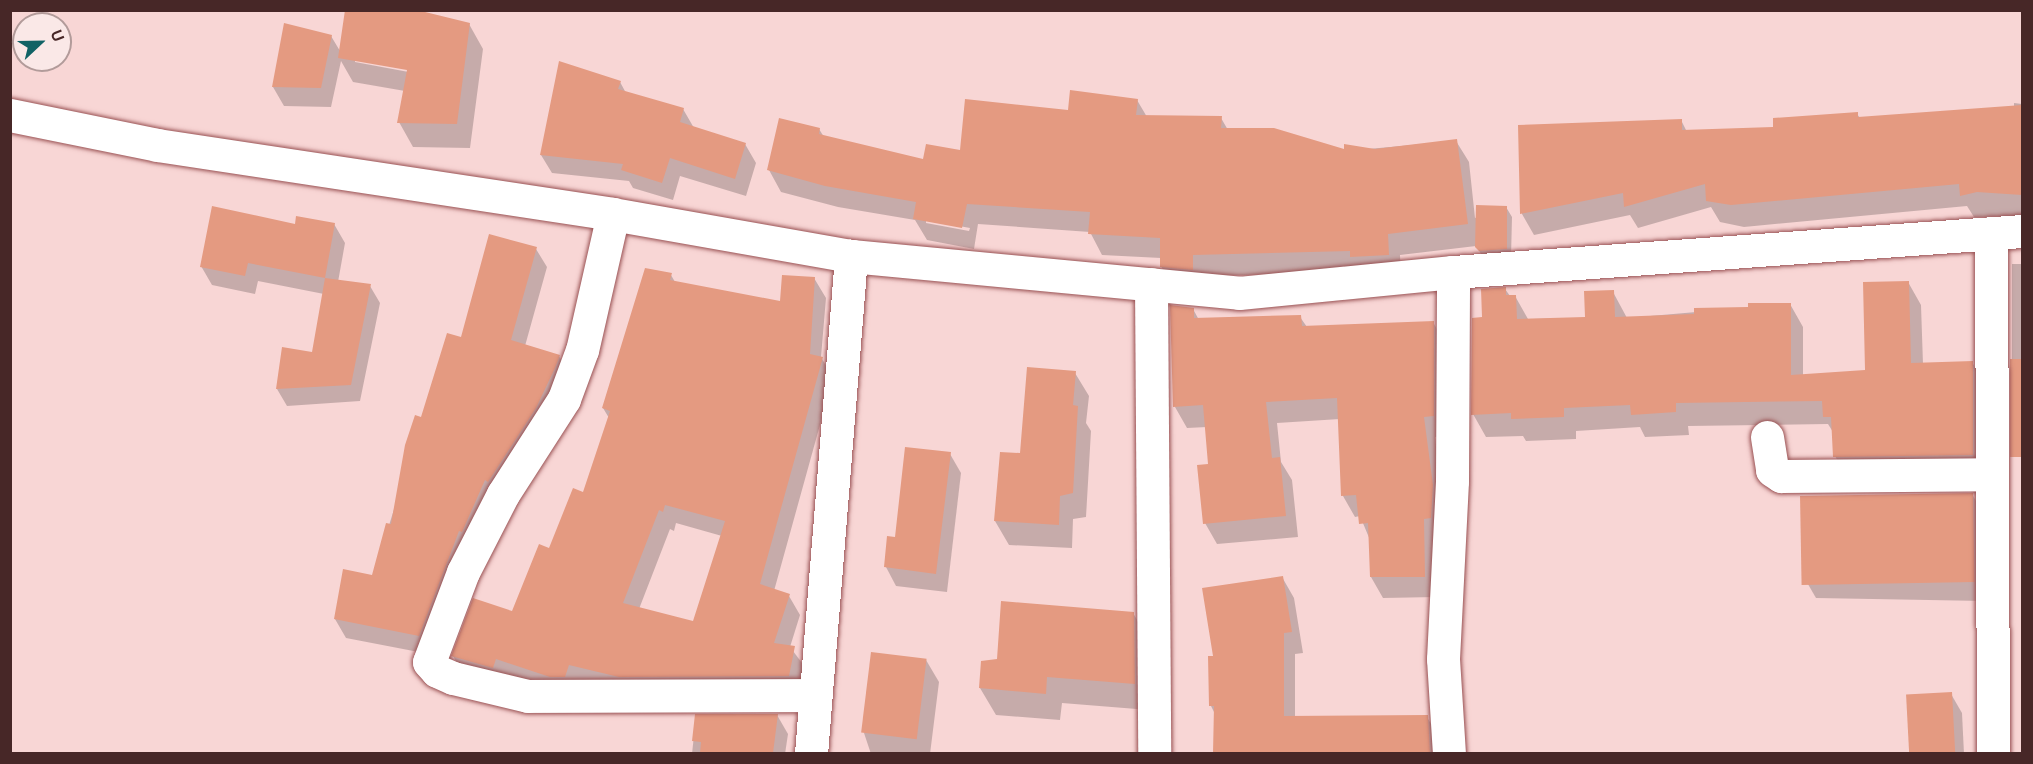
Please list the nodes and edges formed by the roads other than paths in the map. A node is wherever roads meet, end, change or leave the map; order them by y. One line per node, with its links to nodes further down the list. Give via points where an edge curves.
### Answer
1 (10, 115): 2 (street, via 157,145)
2 (613, 214): 4 (street); 9 (street, via 582,350 564,399 503,494 463,572 429,662 437,671 453,678 528,696)
3 (2007, 232): 5 (street); 8 (street)
4 (851, 256): 6 (street); 9 (street)
5 (1453, 273): 6 (street, via 1239,293); 12 (street, via 1452,481 1443,659)
6 (1151, 284): 11 (street)
7 (1767, 437): 8 (street, via 1772,470 1781,476)
8 (1992, 474): 13 (street)
9 (814, 695): 10 (street)
10 (811, 753)
11 (1154, 753)
12 (1449, 753)
13 (1994, 753)

